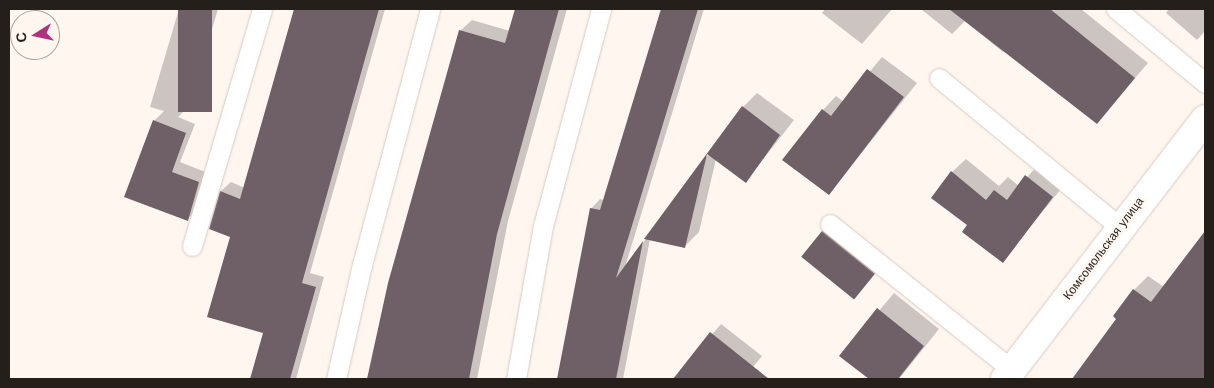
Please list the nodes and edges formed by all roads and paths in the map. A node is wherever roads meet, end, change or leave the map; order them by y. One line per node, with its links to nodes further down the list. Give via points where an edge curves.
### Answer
1 (262, 9): 10 (lane)
2 (430, 9): 12 (lane, via 362,264)
3 (601, 9): 13 (lane, via 543,226)
4 (1116, 9): 6 (lane)
5 (939, 78): 9 (lane)
6 (1205, 83)
7 (1205, 119): 9 (street, Комсомольская улица)
8 (830, 224): 11 (lane)
9 (1120, 227): 11 (street, Комсомольская улица)
10 (192, 246)
11 (1008, 375)
12 (336, 379)
13 (516, 379)

